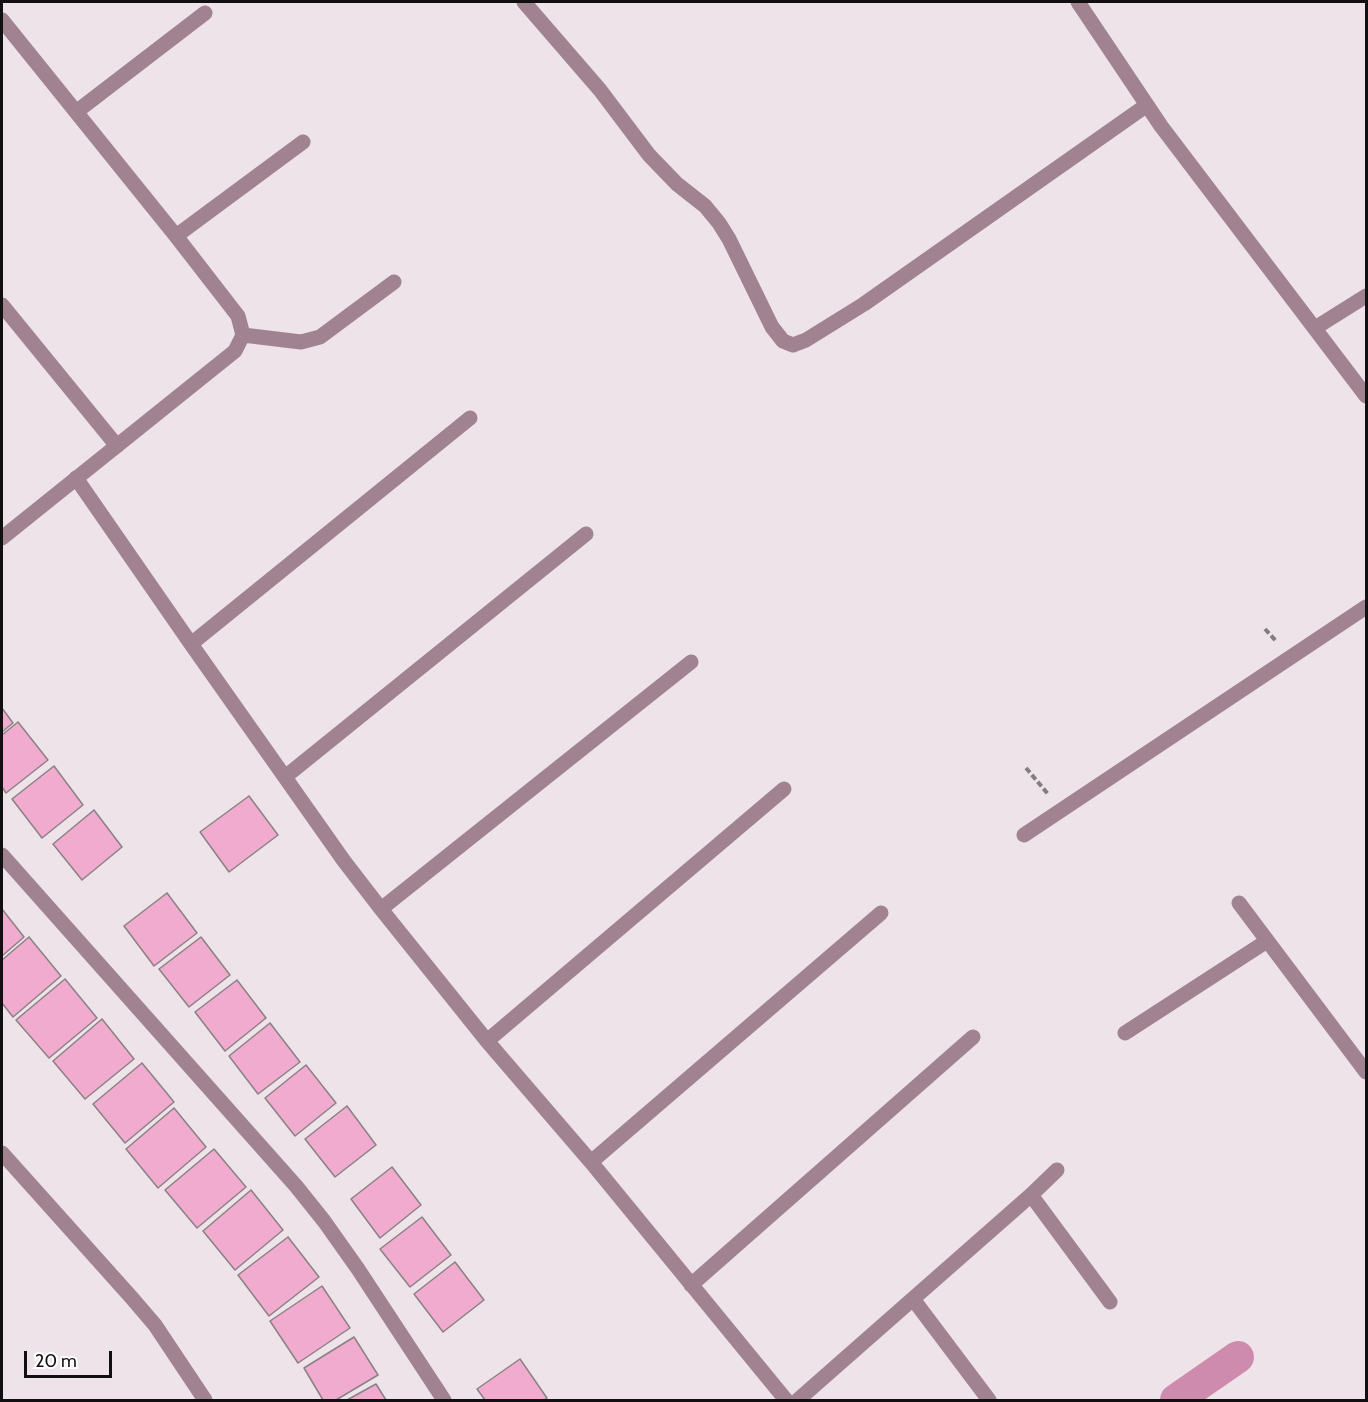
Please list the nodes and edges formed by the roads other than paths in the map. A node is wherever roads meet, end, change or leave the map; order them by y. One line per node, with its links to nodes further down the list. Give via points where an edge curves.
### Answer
1 (524, 2): 5 (street, via 600,90 649,155 719,223 772,327 783,341 793,345 864,304)
2 (1078, 2): 5 (street)
3 (205, 14): 6 (street)
4 (2, 20): 6 (street)
5 (1147, 105): 12 (street)
6 (76, 112): 8 (street)
7 (303, 142): 8 (street)
8 (176, 236): 13 (street, via 238,316)
9 (394, 282): 13 (street, via 320,337 301,342)
10 (1366, 296): 12 (street)
11 (2, 305): 16 (street)
12 (1315, 328): 14 (street)
13 (243, 335): 16 (street, via 235,351)
14 (1366, 396)
15 (470, 418): 21 (street)
16 (117, 446): 17 (street)
17 (76, 478): 19 (street); 21 (street)
18 (586, 534): 23 (street)
19 (2, 538)
20 (1366, 607): 25 (street)
21 (191, 644): 23 (street)
22 (691, 662): 28 (street)
23 (285, 777): 28 (street)
24 (784, 789): 33 (street)
25 (1024, 835)
26 (2, 855): 43 (street, via 296,1185 358,1269)
27 (1239, 903): 30 (street)
28 (381, 909): 33 (street)
29 (881, 913): 36 (street)
30 (1267, 941): 31 (street); 34 (street)
31 (1125, 1034)
32 (973, 1037): 39 (street)
33 (487, 1041): 36 (street)
34 (1366, 1072)
35 (2, 1153): 42 (street, via 155,1325)
36 (591, 1162): 39 (street)
37 (1057, 1170): 38 (street)
38 (1031, 1195): 40 (street); 41 (street)
39 (692, 1285): 44 (street)
40 (913, 1299): 45 (street); 46 (street)
41 (1110, 1302)
42 (205, 1401)
43 (444, 1401)
44 (786, 1401)
45 (798, 1401)
46 (989, 1401)

